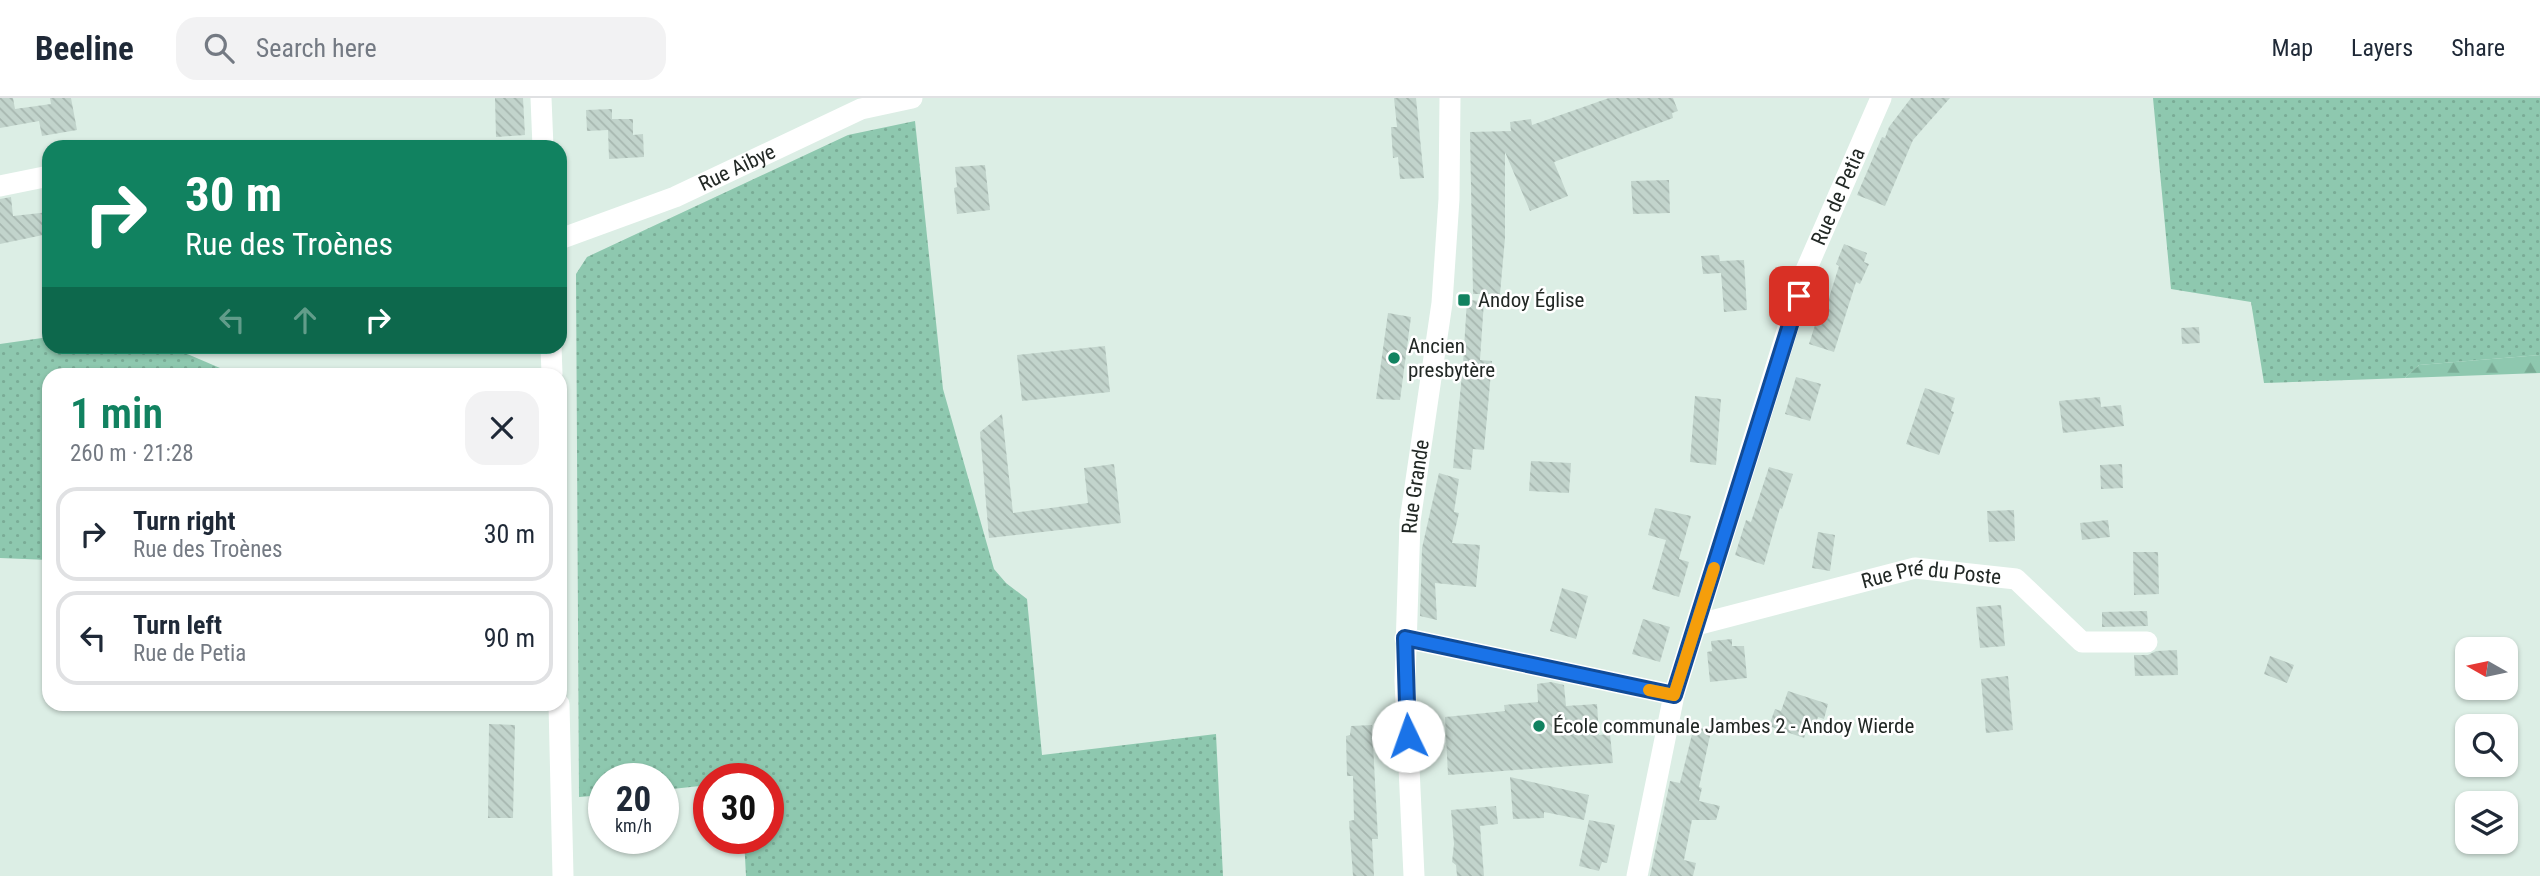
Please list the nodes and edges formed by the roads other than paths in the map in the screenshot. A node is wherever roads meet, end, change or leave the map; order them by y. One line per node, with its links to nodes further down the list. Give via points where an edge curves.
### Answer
1 (541, 98): 5 (street)
2 (912, 98): 8 (street, Rue Aibye, via 861,109 675,197)
3 (1450, 98): 10 (street, Rue Grande, via 1442,303 1413,487)
4 (1881, 98): 9 (street, Rue de Petia, via 1807,270)
5 (543, 140)
6 (42, 177): 7 (street)
7 (0, 186)
8 (567, 236)
9 (1696, 625): 11 (street, Rue Pré du Poste, via 1915,568 2016,579 2082,642); 12 (street, Rue de Petia)
10 (1405, 638): 12 (street); 15 (street, Rue Grande)
11 (2147, 642)
12 (1674, 695): 16 (street, Rue de Petia)
13 (559, 711): 14 (street)
14 (563, 876)
15 (1414, 876)
16 (1637, 876)

